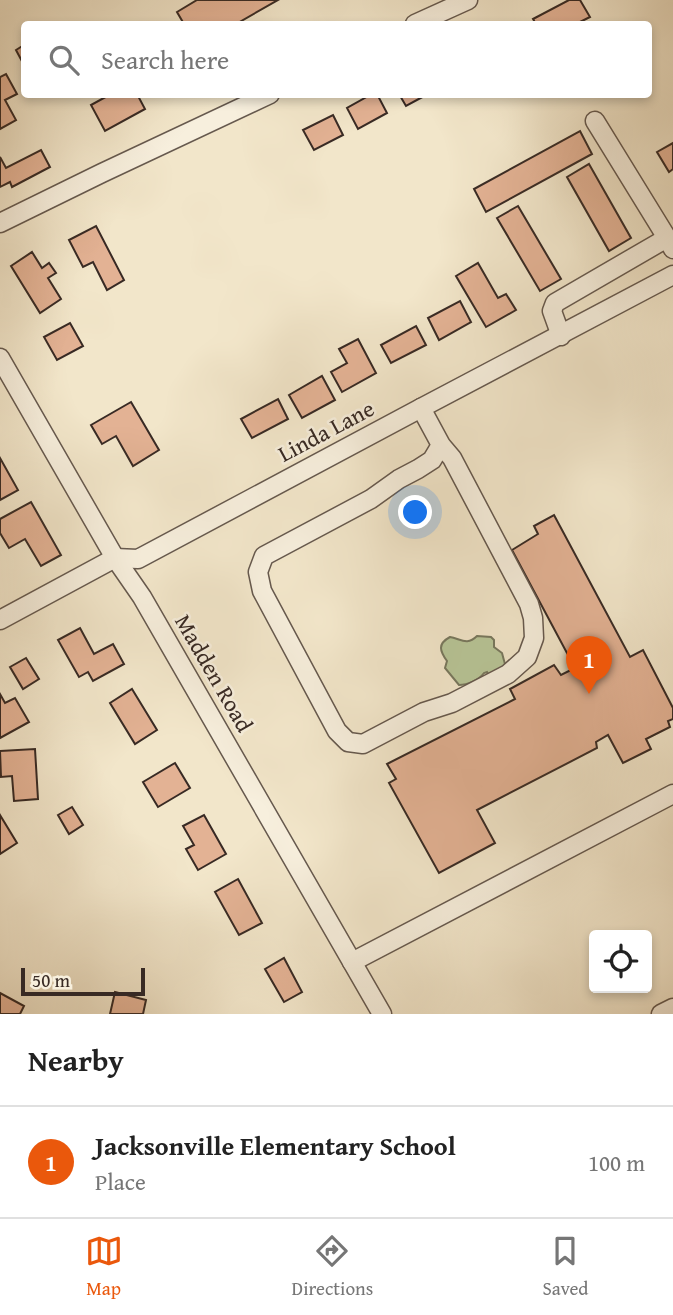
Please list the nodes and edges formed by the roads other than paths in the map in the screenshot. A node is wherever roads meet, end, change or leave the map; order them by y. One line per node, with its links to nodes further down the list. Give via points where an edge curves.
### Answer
1 (468, 0): 2 (street)
2 (422, 21)
3 (241, 100): 5 (street)
4 (595, 121): 6 (street)
5 (0, 223)
6 (670, 244): 8 (street, via 555,303 552,311)
7 (673, 275): 8 (street, Linda Lane)
8 (561, 336): 10 (street, Linda Lane)
9 (0, 358): 12 (street, Madden Road)
10 (421, 408): 11 (street); 12 (street, Linda Lane, via 138,559)
11 (441, 445): 11 (street, via 432,460 371,499 264,556 257,572 262,591 299,661 337,731 348,742 363,744 508,674 527,657 534,638 529,604)
12 (116, 558): 13 (street, Linda Lane); 15 (street, Madden Road)
13 (0, 620)
14 (673, 794): 15 (street)
15 (352, 962): 17 (street, Madden Road)
16 (673, 1007): 18 (street)
17 (382, 1014)
18 (661, 1014)

